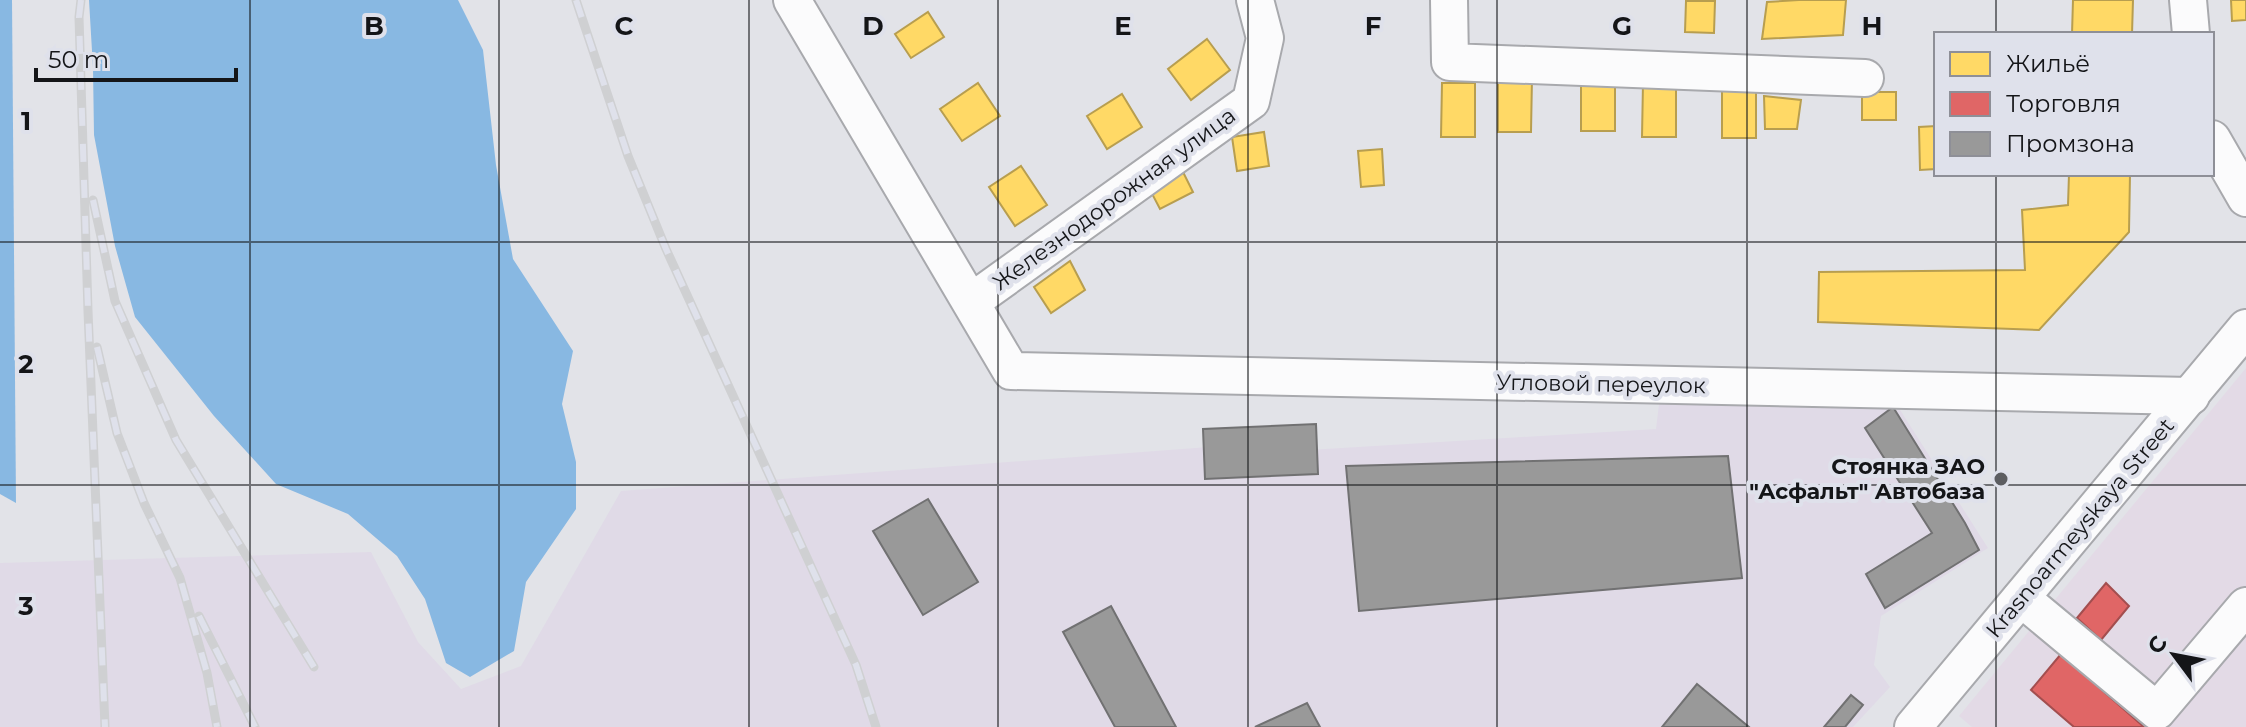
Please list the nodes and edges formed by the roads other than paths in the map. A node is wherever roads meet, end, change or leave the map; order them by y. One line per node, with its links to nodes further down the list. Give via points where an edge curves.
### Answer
1 (792, 0): 9 (street, Железнодорожная улица)
2 (1255, 0): 9 (street, Железнодорожная улица, via 1265,38 1251,101)
3 (1449, 0): 6 (street, via 1450,62)
4 (2188, 0): 5 (street)
5 (2191, 32)
6 (1865, 78)
7 (2214, 142): 8 (street)
8 (2246, 198)
9 (971, 302): 11 (street, Железнодорожная улица)
10 (2246, 328): 12 (street, Krasnoarmeyskaya Street)
11 (1011, 371): 12 (street, Угловой переулок)
12 (2191, 396): 13 (street, Krasnoarmeyskaya Street)
13 (2021, 598): 14 (street, via 2157,711); 15 (street, Krasnoarmeyskaya Street)
14 (2246, 606)
15 (1921, 724)

